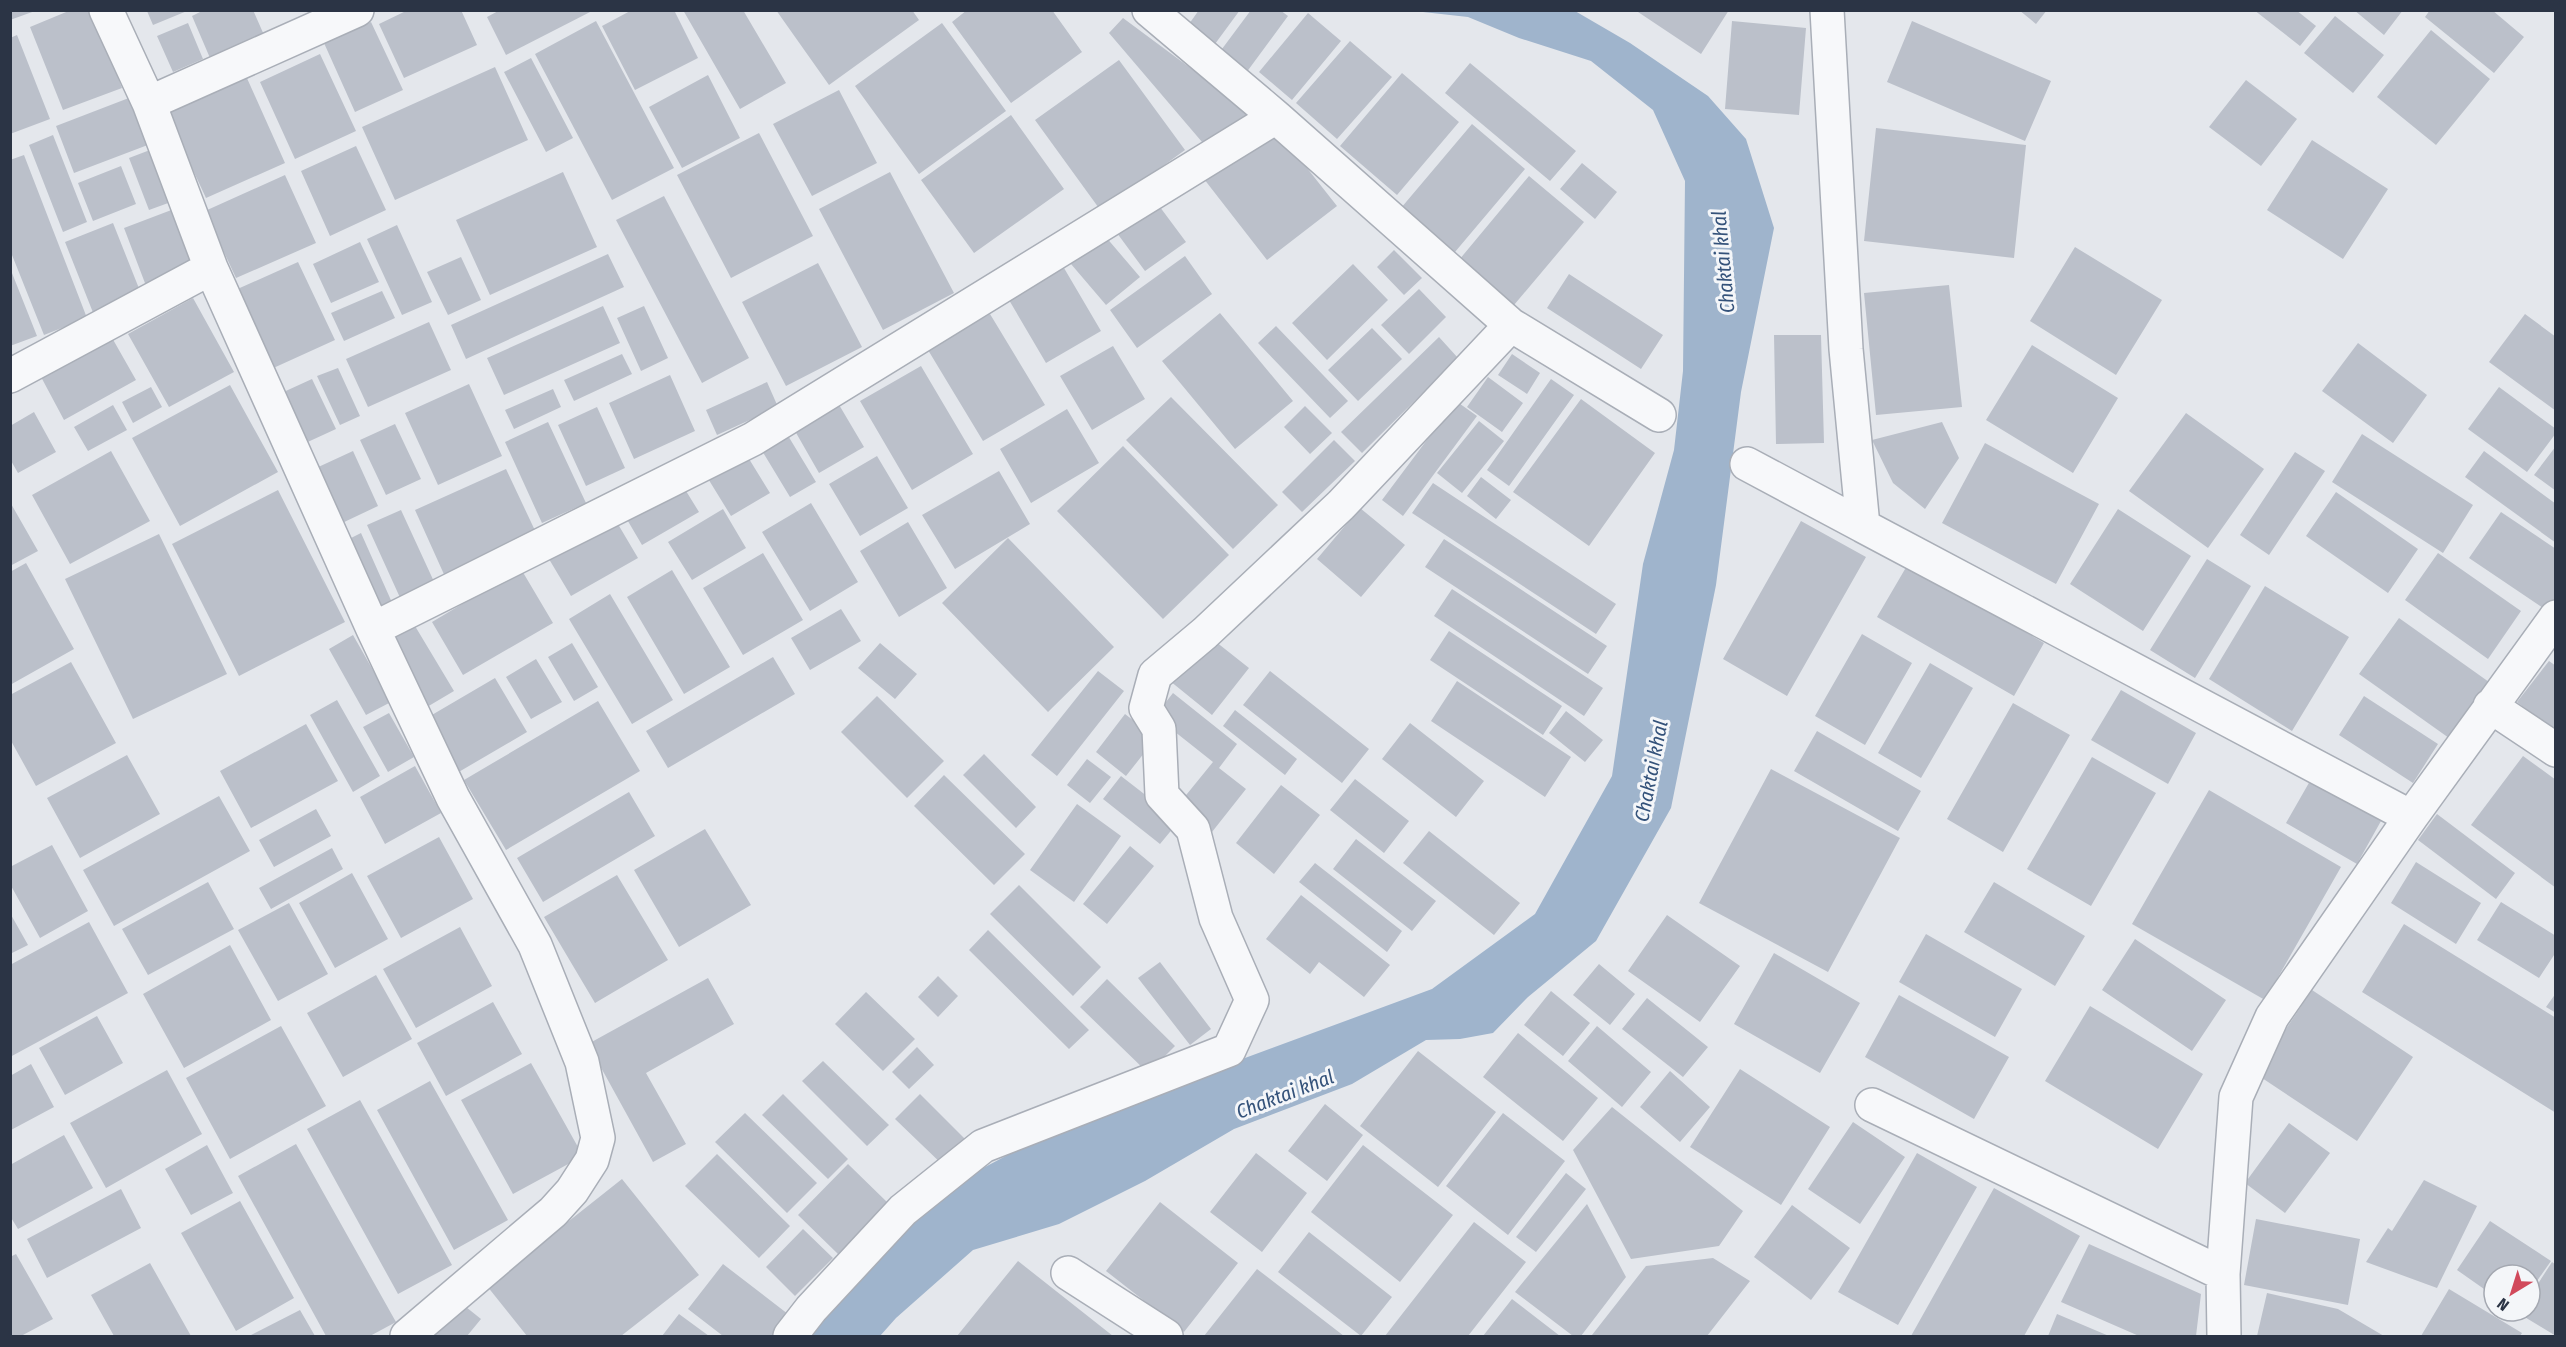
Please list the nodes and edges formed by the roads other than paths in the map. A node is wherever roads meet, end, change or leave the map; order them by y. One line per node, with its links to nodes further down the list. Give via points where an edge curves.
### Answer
1 (106, 10): 5 (street)
2 (357, 10): 5 (street)
3 (1149, 10): 6 (street)
4 (1827, 10): 12 (street, via 1846,349)
5 (149, 103): 7 (street)
6 (1276, 117): 8 (street); 14 (street, via 753,439)
7 (211, 268): 9 (street); 14 (street)
8 (1511, 325): 10 (street); 22 (street, via 1341,505 1155,675 1146,708 1159,729 1162,795 1192,829 1216,918 1252,1000 1229,1050 983,1146 903,1210)
9 (10, 376)
10 (1659, 415)
11 (1747, 464): 12 (street)
12 (1863, 526): 17 (street)
13 (2556, 617): 15 (street)
14 (373, 629): 21 (street, via 453,798 535,945 582,1062 598,1138 592,1160 553,1212)
15 (2490, 706): 16 (street); 17 (street)
16 (2556, 750)
17 (2411, 817): 20 (street, via 2272,1017 2236,1097)
18 (1872, 1105): 20 (street)
19 (1068, 1273): 23 (street)
20 (2223, 1274): 24 (street)
21 (407, 1336)
22 (790, 1336)
23 (1166, 1336)
24 (2224, 1336)

